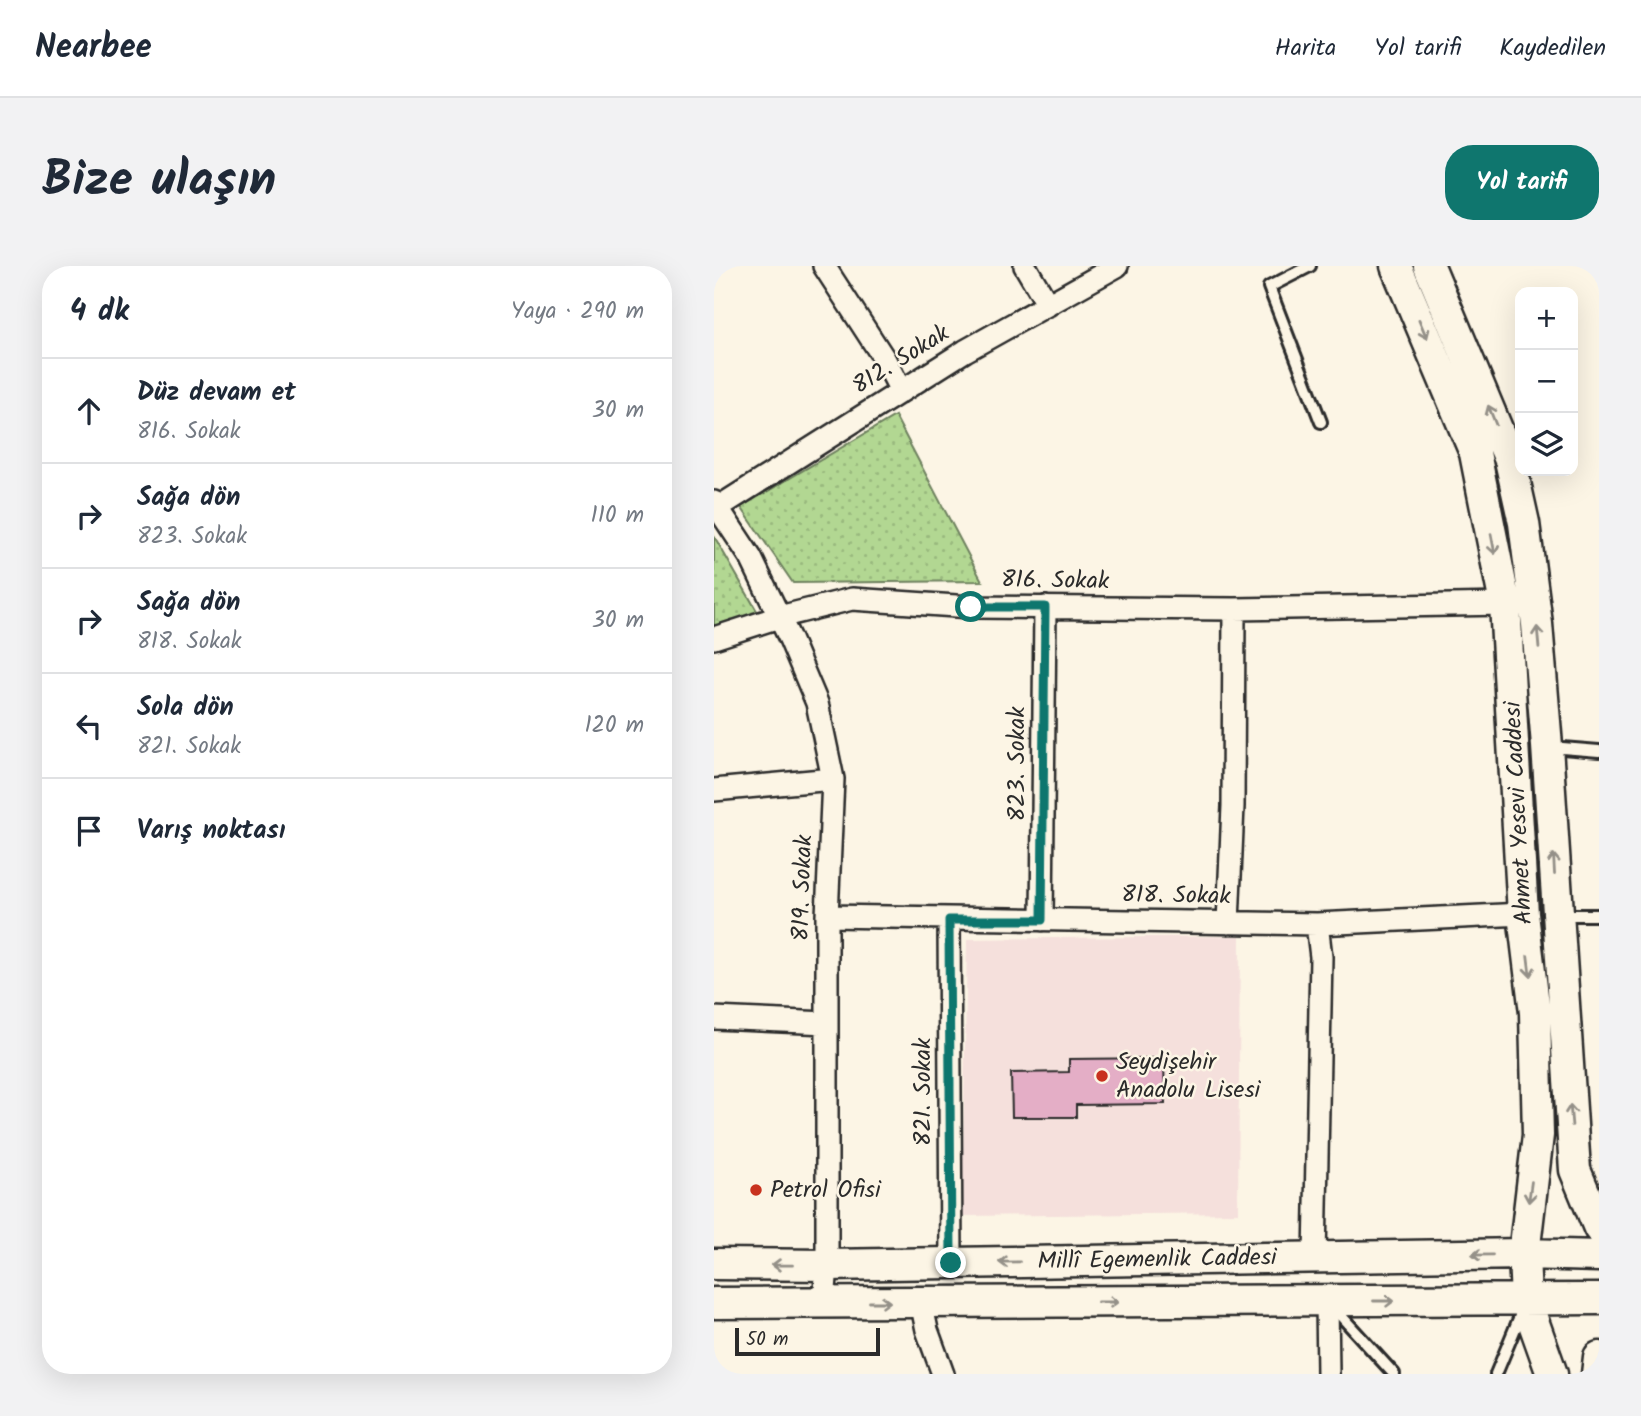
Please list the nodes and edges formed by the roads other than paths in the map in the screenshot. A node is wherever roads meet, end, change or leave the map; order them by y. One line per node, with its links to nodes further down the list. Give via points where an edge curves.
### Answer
1 (824, 266): 8 (street)
2 (1025, 266): 7 (street)
3 (1117, 266): 7 (street, 812. Sokak)
4 (1310, 266): 9 (lane, via 1269,287)
5 (1396, 266): 11 (street, Ahmet Yesevi Caddesi, one-way to 11, via 1475,453)
6 (1429, 266): 16 (street, Ahmet Yesevi Caddesi, one-way to 6, via 1524,523 1510,460)
7 (1048, 305): 8 (street, 812. Sokak)
8 (901, 391): 10 (street, 812. Sokak)
9 (1321, 422)
10 (715, 507): 14 (street, 819. Sokak, via 751,558)
11 (1505, 604): 13 (street, 816. Sokak); 20 (street, Ahmet Yesevi Caddesi)
12 (1045, 607): 13 (street, 816. Sokak); 14 (street, 816. Sokak, via 852,599); 25 (street, 823. Sokak)
13 (1234, 609): 26 (street)
14 (779, 617): 15 (street, 816. Sokak); 18 (street, 819. Sokak, via 817,703)
15 (714, 638)
16 (1548, 746): 17 (lane); 21 (street, Ahmet Yesevi Caddesi, one-way to 16)
17 (1599, 751)
18 (833, 779): 19 (street); 23 (street, 819. Sokak)
19 (714, 790)
20 (1523, 914): 27 (street, 818. Sokak); 31 (street, Ahmet Yesevi Caddesi, one-way to 31, via 1535,1013 1538,1135)
21 (1556, 915): 22 (lane); 30 (street, Ahmet Yesevi Caddesi, one-way to 21, via 1575,1170)
22 (1599, 915)
23 (827, 916): 24 (street, 818. Sokak); 29 (street, 819. Sokak)
24 (949, 920): 25 (street, 818. Sokak); 34 (street, 821. Sokak)
25 (1042, 920): 26 (street, 818. Sokak)
26 (1228, 923): 27 (street, 818. Sokak)
27 (1317, 924): 33 (street, via 1321,957)
28 (714, 1018): 29 (street)
29 (827, 1023): 36 (street, 819. Sokak)
30 (1599, 1228)
31 (1524, 1254): 32 (street, Millî Egemenlik Caddesi); 33 (street, Millî Egemenlik Caddesi, one-way to 33); 38 (street, Ahmet Yesevi Caddesi)
32 (1599, 1256)
33 (1315, 1258): 34 (street, Millî Egemenlik Caddesi, one-way to 34)
34 (951, 1263): 36 (street, Millî Egemenlik Caddesi)
35 (714, 1264): 36 (street, Millî Egemenlik Caddesi, one-way to 35)
36 (827, 1265): 42 (street, 819. Sokak)
37 (1599, 1300): 38 (street, Millî Egemenlik Caddesi)
38 (1526, 1301): 40 (street, Millî Egemenlik Caddesi, one-way to 38); 47 (lane); 48 (street, Ahmet Yesevi Caddesi)
39 (921, 1302): 40 (street, Millî Egemenlik Caddesi, one-way to 40); 42 (street, Millî Egemenlik Caddesi, one-way to 39); 44 (street)
40 (1328, 1302): 45 (street); 46 (lane)
41 (714, 1303): 42 (street, Millî Egemenlik Caddesi)
42 (824, 1303)
43 (1599, 1357): 49 (street)
44 (943, 1374)
45 (1328, 1374)
46 (1394, 1374)
47 (1496, 1374)
48 (1552, 1374)
49 (1597, 1374)

